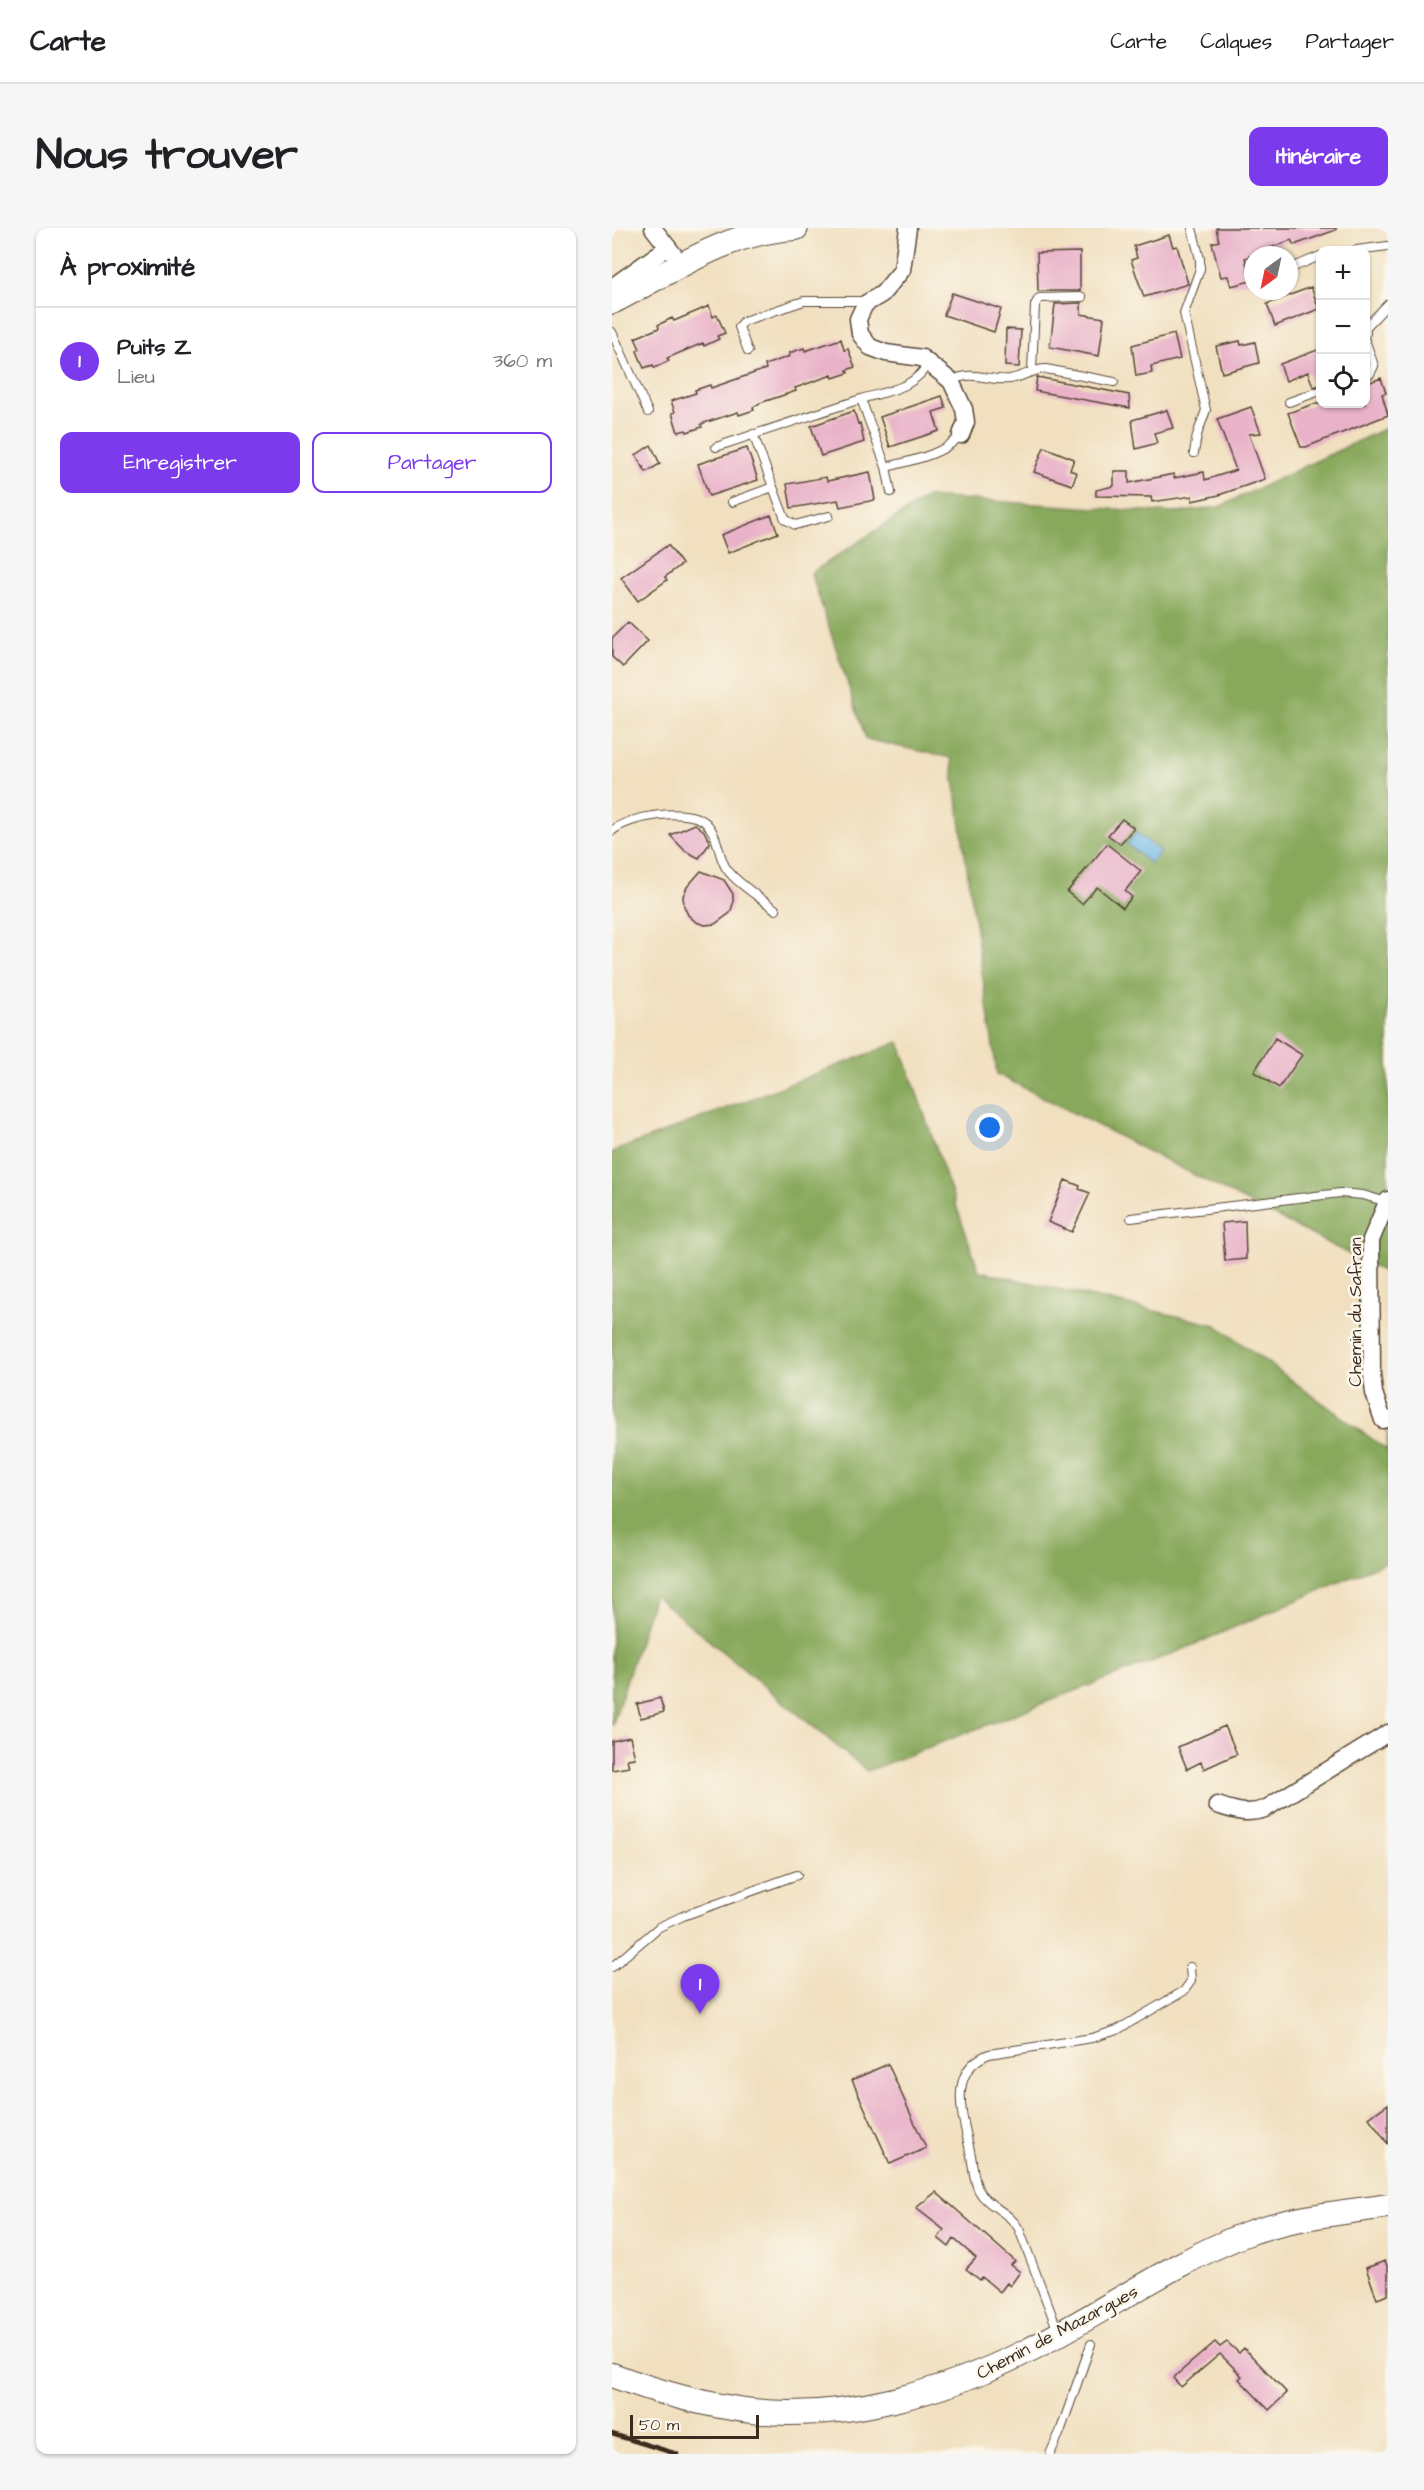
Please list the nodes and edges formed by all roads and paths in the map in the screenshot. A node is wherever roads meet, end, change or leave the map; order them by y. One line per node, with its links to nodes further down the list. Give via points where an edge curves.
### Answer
1 (653, 228): 7 (street)
2 (796, 228): 7 (main road)
3 (908, 228): 13 (street, via 902,270 882,294)
4 (1192, 228): 31 (lane, via 1200,269 1184,313 1206,410)
5 (1388, 246): 6 (lane)
6 (1370, 248)
7 (675, 256): 10 (street); 12 (main road)
8 (1316, 258): 9 (lane)
9 (1298, 265)
10 (612, 287)
11 (1082, 297): 20 (lane, via 1039,298 1035,304)
12 (612, 302)
13 (865, 304): 17 (lane, via 804,301 744,321 740,327); 19 (street, via 858,319 860,334 870,347)
14 (1388, 304): 15 (lane)
15 (1370, 323)
16 (612, 332): 27 (lane)
17 (748, 351)
18 (1370, 355): 21 (lane, via 1374,366)
19 (930, 362): 22 (street); 25 (lane, via 909,385)
20 (1032, 370): 22 (lane, via 1016,378 972,374); 23 (lane, via 1046,369)
21 (1370, 374)
22 (951, 381): 29 (street, via 964,409 966,422)
23 (1114, 382)
24 (1316, 392): 26 (lane)
25 (861, 399): 28 (lane); 32 (lane)
26 (1289, 402)
27 (648, 412)
28 (753, 434): 30 (lane); 33 (lane)
29 (961, 435): 32 (lane, via 938,453)
30 (716, 447)
31 (1194, 453)
32 (886, 467): 34 (lane)
33 (773, 487): 35 (lane); 36 (lane, via 790,524)
34 (891, 492)
35 (732, 502)
36 (830, 516)
37 (612, 831): 38 (lane, via 649,816 690,816 704,822 718,840 727,869)
38 (776, 910)
39 (1388, 1201): 40 (lane, via 1340,1193); 41 (street, Chemin du Safran, via 1371,1240 1374,1393 1383,1420)
40 (1131, 1218)
41 (1388, 1419)
42 (1388, 1733): 43 (street, via 1265,1809 1251,1814)
43 (1217, 1805)
44 (797, 1875): 45 (lane, via 658,1927)
45 (612, 1966)
46 (1191, 1967): 48 (lane, via 1191,1981 1184,1991 1117,2030 1092,2038 989,2054 969,2068 961,2084 960,2101 977,2186 987,2201 1019,2229)
47 (1388, 2206): 48 (main road, Chemin de Mazargues, via 1294,2220 1248,2233 1201,2253)
48 (1059, 2334): 50 (main road, Chemin de Mazargues, via 963,2381 858,2408 753,2411 697,2402)
49 (1091, 2344): 51 (lane)
50 (612, 2375)
51 (1050, 2454)

